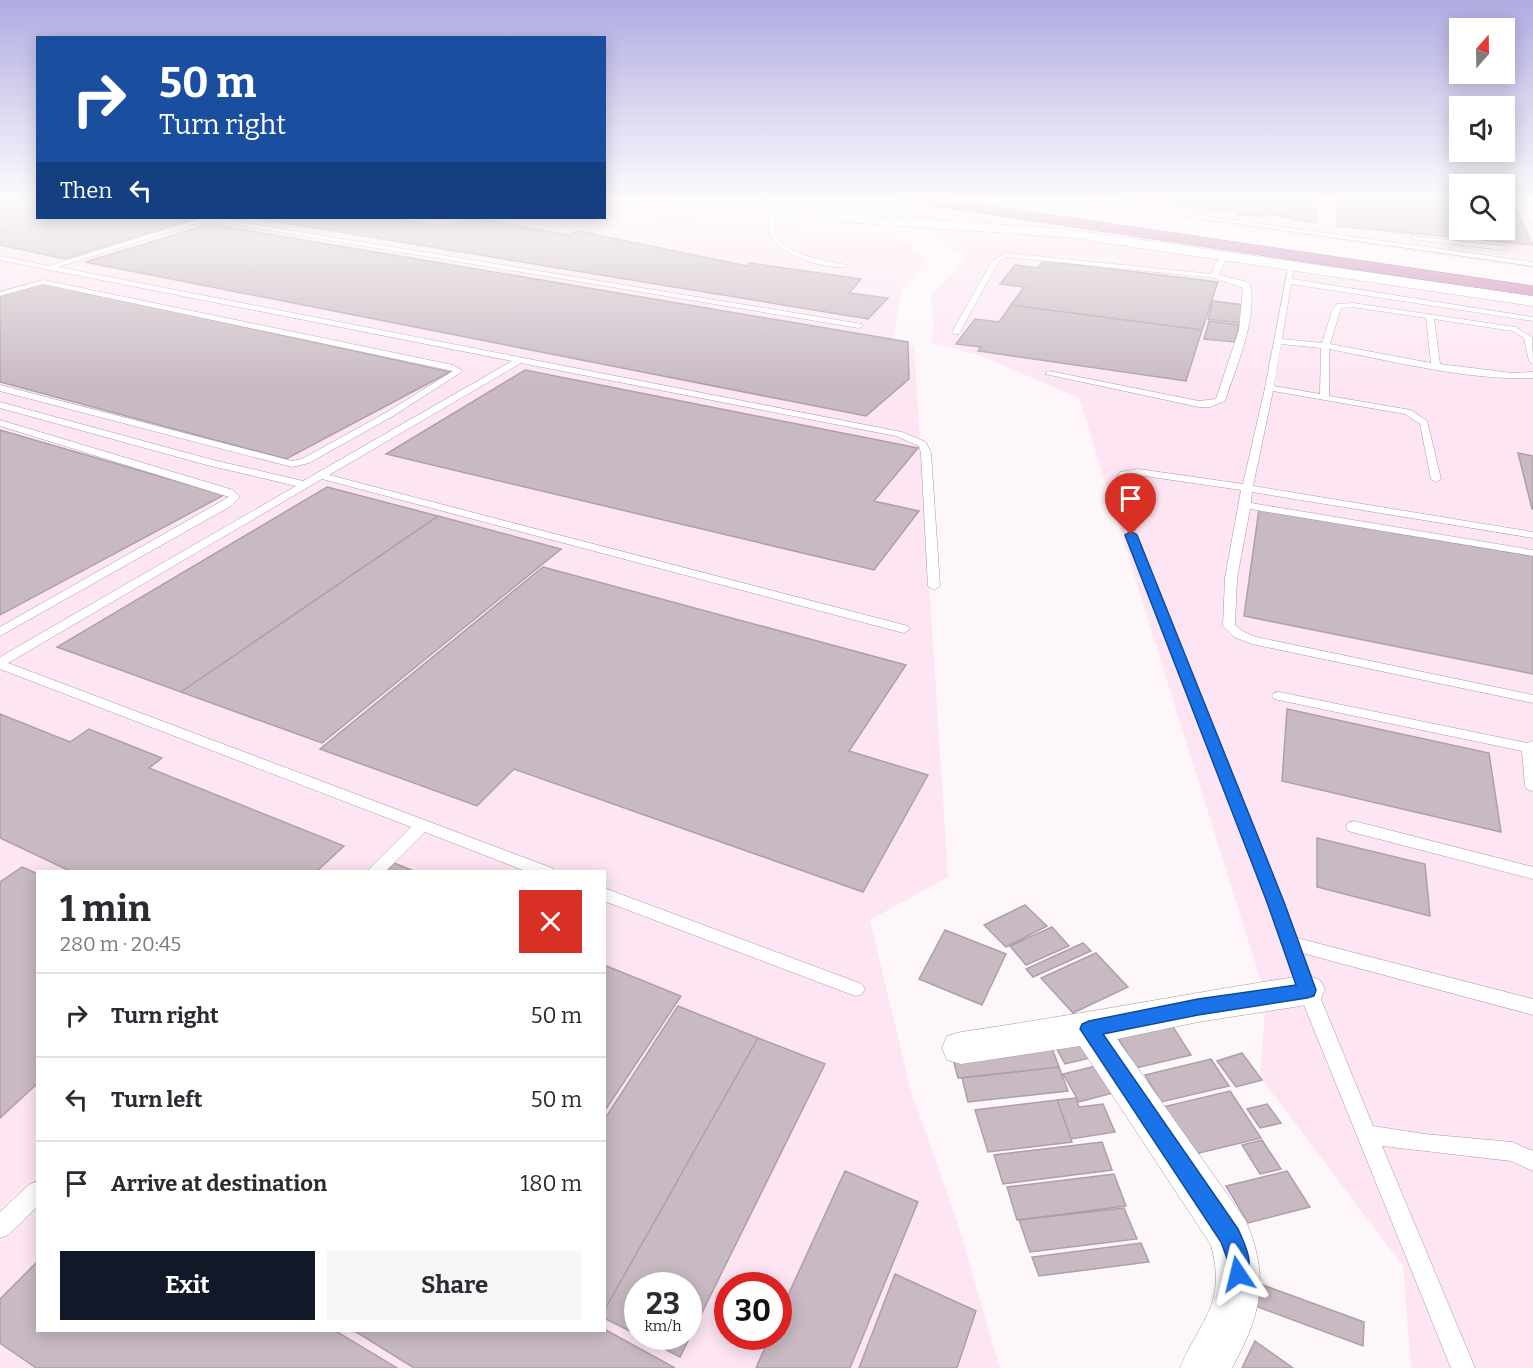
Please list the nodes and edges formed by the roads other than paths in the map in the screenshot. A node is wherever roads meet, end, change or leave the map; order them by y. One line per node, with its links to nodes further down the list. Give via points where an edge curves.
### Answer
1 (14, 261): 17 (lane)
2 (61, 261): 13 (lane)
3 (71, 261): 13 (lane)
4 (465, 261): 29 (lane)
5 (821, 261): 16 (lane)
6 (995, 261): 31 (lane)
7 (1063, 261): 19 (lane)
8 (1222, 261): 19 (lane)
9 (1268, 261): 14 (street)
10 (1341, 261): 22 (highway)
11 (1365, 261): 21 (highway)
12 (1511, 261): 15 (lane)
13 (67, 262): 17 (lane)
14 (1291, 264): 20 (lane); 25 (street)
15 (1533, 264)
16 (844, 267)
17 (50, 268): 18 (lane); 24 (lane)
18 (30, 274)
19 (1215, 276): 38 (lane, via 1247,287 1248,303 1220,401 1199,404)
20 (1288, 281): 28 (lane); 33 (lane)
21 (1533, 283)
22 (1533, 291)
23 (0, 294): 26 (lane, via 43,282)
24 (183, 295): 26 (lane); 30 (lane)
25 (1533, 302)
26 (156, 306): 32 (lane)
27 (1430, 316): 34 (lane, via 1340,306); 36 (lane, via 1515,329 1528,337); 37 (lane)
28 (1533, 319)
29 (858, 326)
30 (345, 327): 32 (lane); 35 (lane)
31 (956, 332)
32 (318, 339): 44 (lane, via 459,370)
33 (1278, 341): 34 (lane); 41 (lane)
34 (1325, 346): 37 (lane); 42 (lane)
35 (518, 361): 45 (lane); 59 (lane, via 899,434 918,441 926,453)
36 (1533, 361)
37 (1437, 366): 39 (lane)
38 (1049, 374)
39 (1533, 375)
40 (0, 388): 47 (lane)
41 (1269, 388): 42 (lane); 53 (lane)
42 (1324, 396): 51 (lane, via 1408,412 1421,419)
43 (0, 405): 48 (lane)
44 (390, 414): 45 (lane); 47 (lane, via 305,461 292,464)
45 (417, 420): 50 (lane)
46 (0, 423): 49 (lane)
47 (134, 423): 48 (lane)
48 (110, 435): 49 (lane); 52 (lane)
49 (82, 447): 57 (lane, via 235,497)
50 (321, 476): 52 (lane); 60 (lane)
51 (1436, 479)
52 (305, 485): 58 (lane)
53 (1246, 488): 54 (lane); 55 (lane); 73 (lane, via 1138,471 1124,474 1114,491)
54 (1245, 505): 56 (lane); 64 (lane, via 1231,587 1229,626 1238,634)
55 (1533, 535)
56 (1533, 553)
57 (119, 566): 58 (lane); 61 (lane)
58 (152, 574): 62 (lane)
59 (934, 586)
60 (904, 629)
61 (0, 633)
62 (0, 663): 67 (lane)
63 (1279, 696): 65 (lane)
64 (1533, 699)
65 (1531, 747): 66 (lane)
66 (1533, 786)
67 (423, 825): 69 (lane); 70 (lane)
68 (1354, 827): 71 (lane)
69 (376, 870)
70 (541, 870)
71 (1533, 873)
72 (606, 895): 74 (lane)
73 (1292, 943): 75 (lane); 76 (lane)
74 (856, 989)
75 (1307, 990): 77 (street); 79 (lane)
76 (1533, 1007)
77 (1089, 1029): 78 (street); 83 (street, via 1230,1236 1239,1261 1234,1312)
78 (961, 1048)
79 (1367, 1134): 80 (lane, via 1512,1152); 84 (lane)
80 (1533, 1161)
81 (36, 1193): 82 (lane)
82 (0, 1227)
83 (1204, 1368)
84 (1462, 1368)

